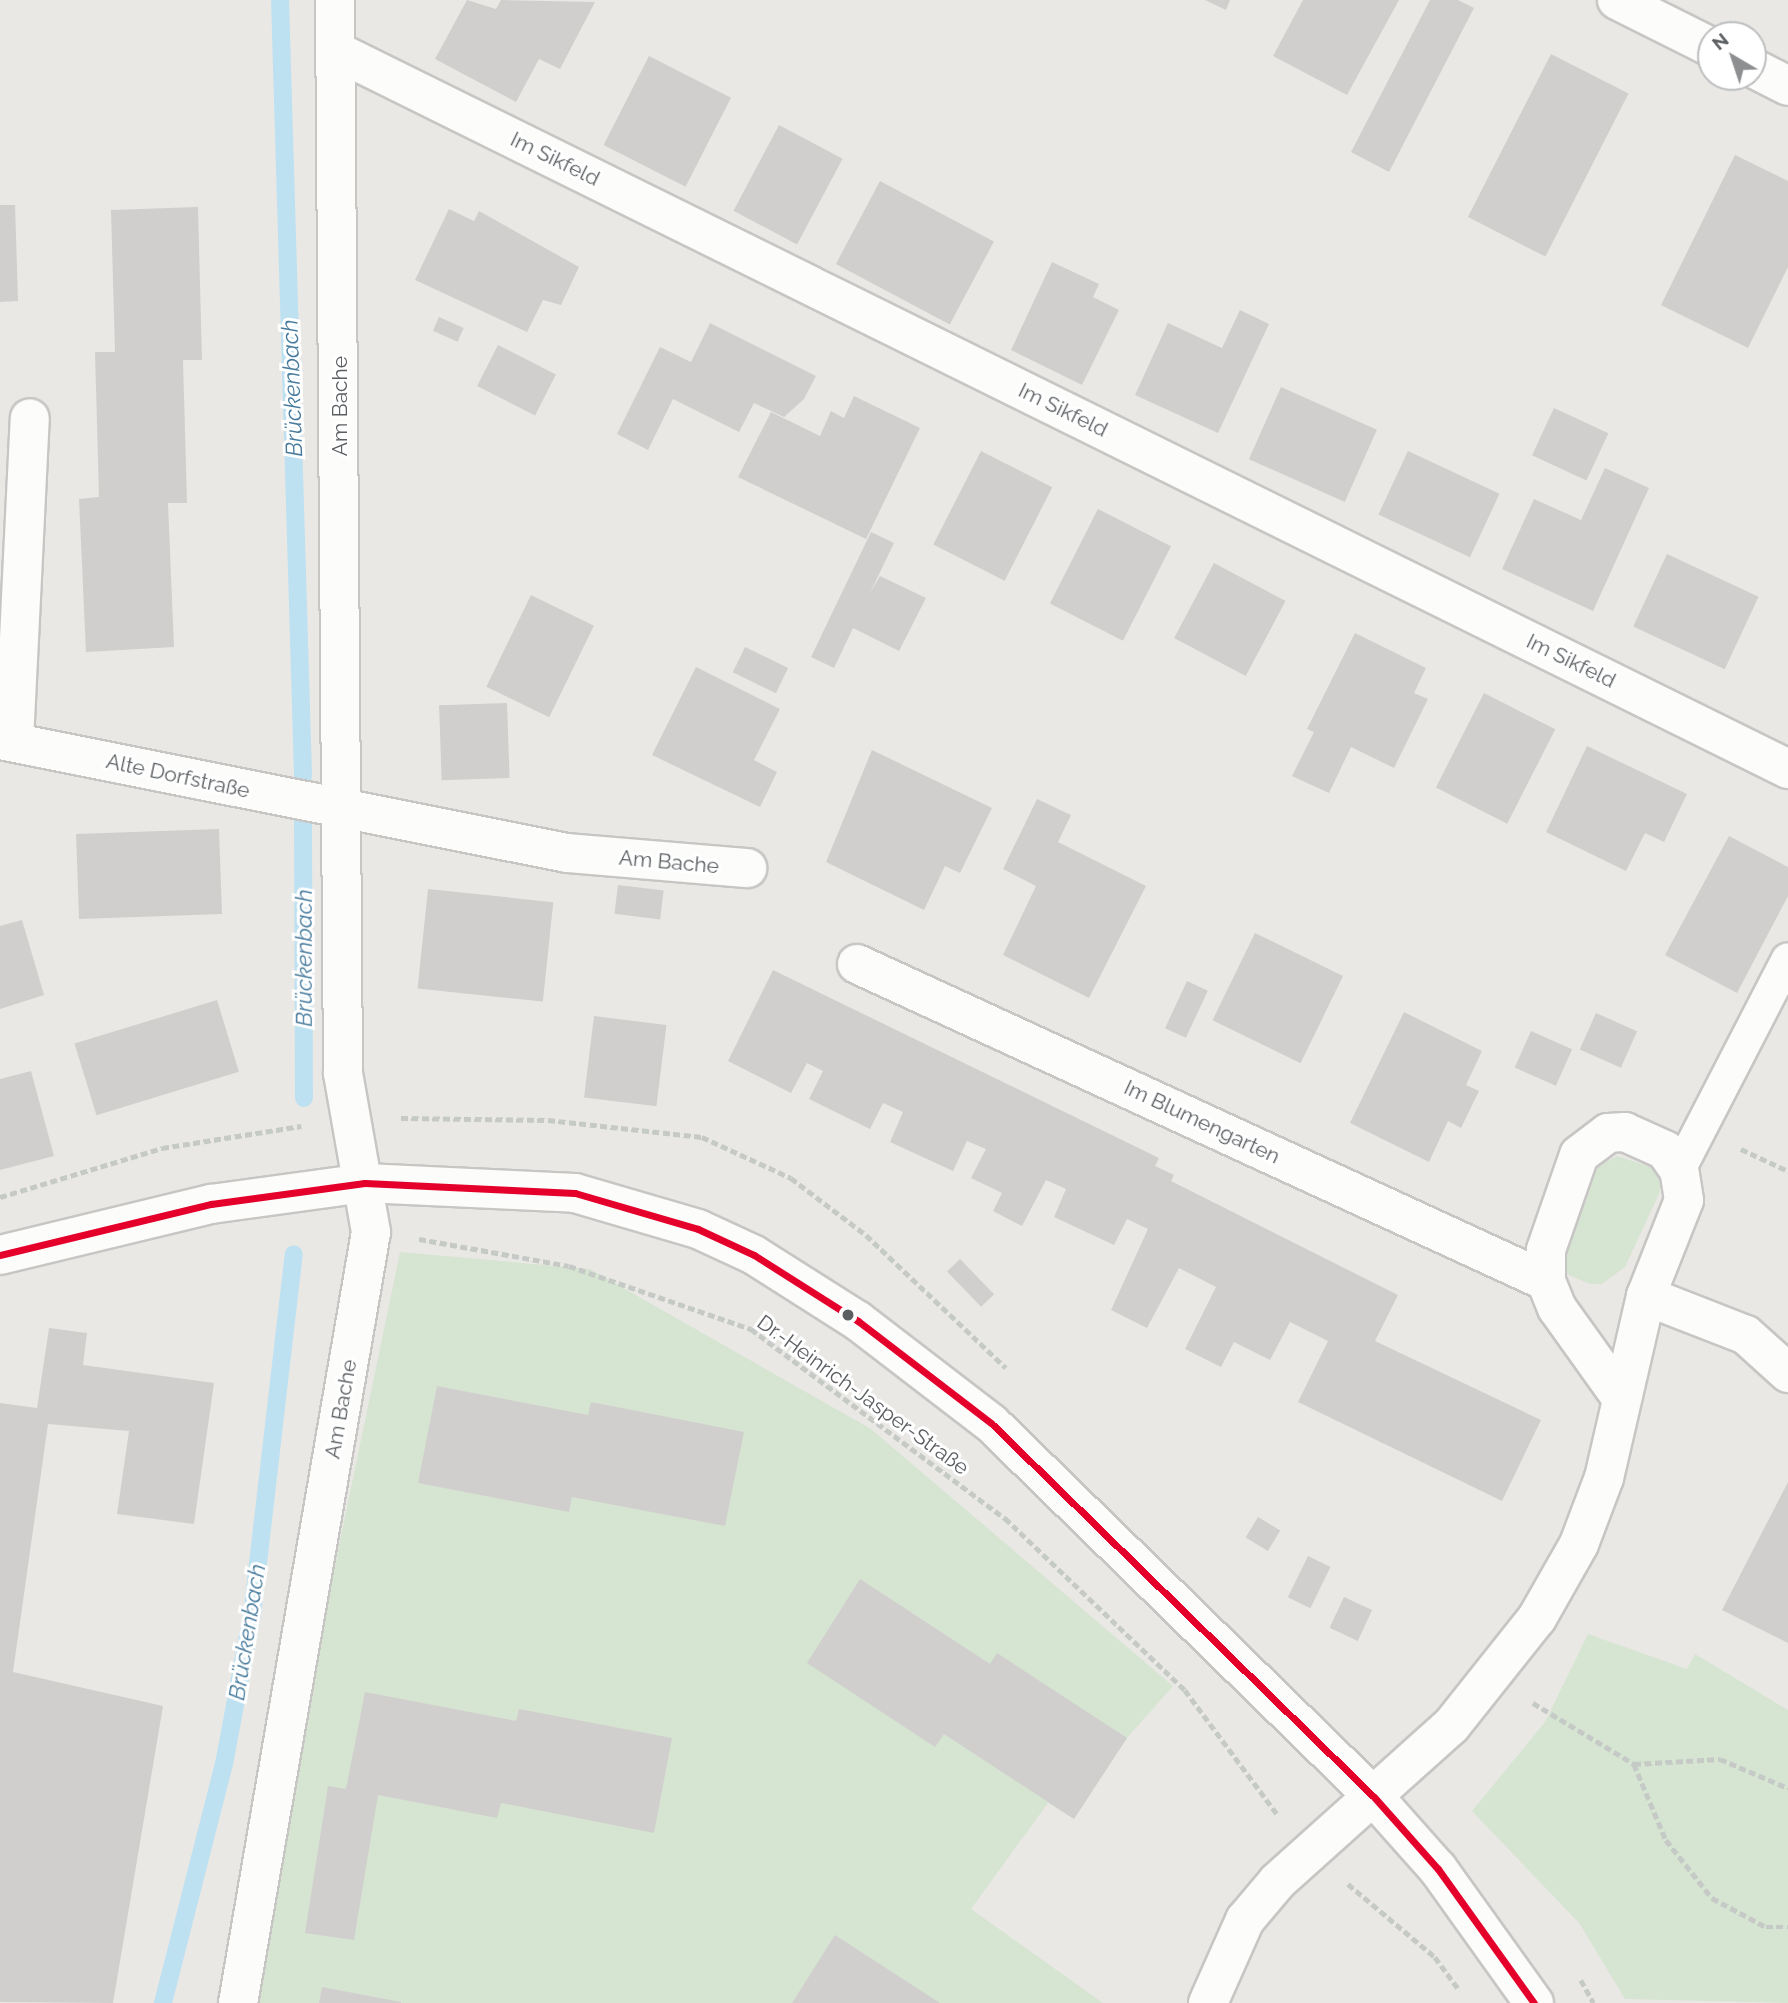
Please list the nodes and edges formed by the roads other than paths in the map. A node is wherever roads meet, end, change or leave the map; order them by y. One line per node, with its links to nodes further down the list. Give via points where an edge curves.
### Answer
1 (335, 0): 4 (street, Am Bache)
2 (1618, 0): 3 (street)
3 (1697, 40)
4 (338, 52): 9 (street, Im Sikfeld); 10 (street, Am Bache)
5 (1767, 75): 6 (street)
6 (1788, 86)
7 (30, 418): 8 (street, Alte Dorfstraße)
8 (7, 741): 10 (street, Alte Dorfstraße)
9 (1788, 769)
10 (342, 811): 11 (street, Am Bache, via 567,853); 15 (street, Am Bache, via 343,1073)
11 (747, 868)
12 (1788, 959): 14 (lane, via 1704,1131)
13 (857, 964): 17 (street, Im Blumengarten)
14 (1679, 1170): 17 (street, via 1647,1137 1625,1132 1593,1141 1579,1155 1548,1232); 18 (street, via 1684,1200)
15 (365, 1183): 16 (street, via 211,1204); 21 (street, via 575,1194 698,1229 802,1283 991,1423); 22 (street, Am Bache, via 371,1232)
16 (0, 1255)
17 (1546, 1281): 20 (street, via 1574,1338)
18 (1646, 1296): 19 (street, via 1746,1335); 20 (street)
19 (1788, 1373)
20 (1620, 1396): 21 (street, via 1604,1478 1579,1544 1493,1679)
21 (1374, 1797): 23 (street, via 1245,1920); 24 (street, via 1438,1869)
22 (239, 2003)
23 (1208, 2003)
24 (1534, 2003)

